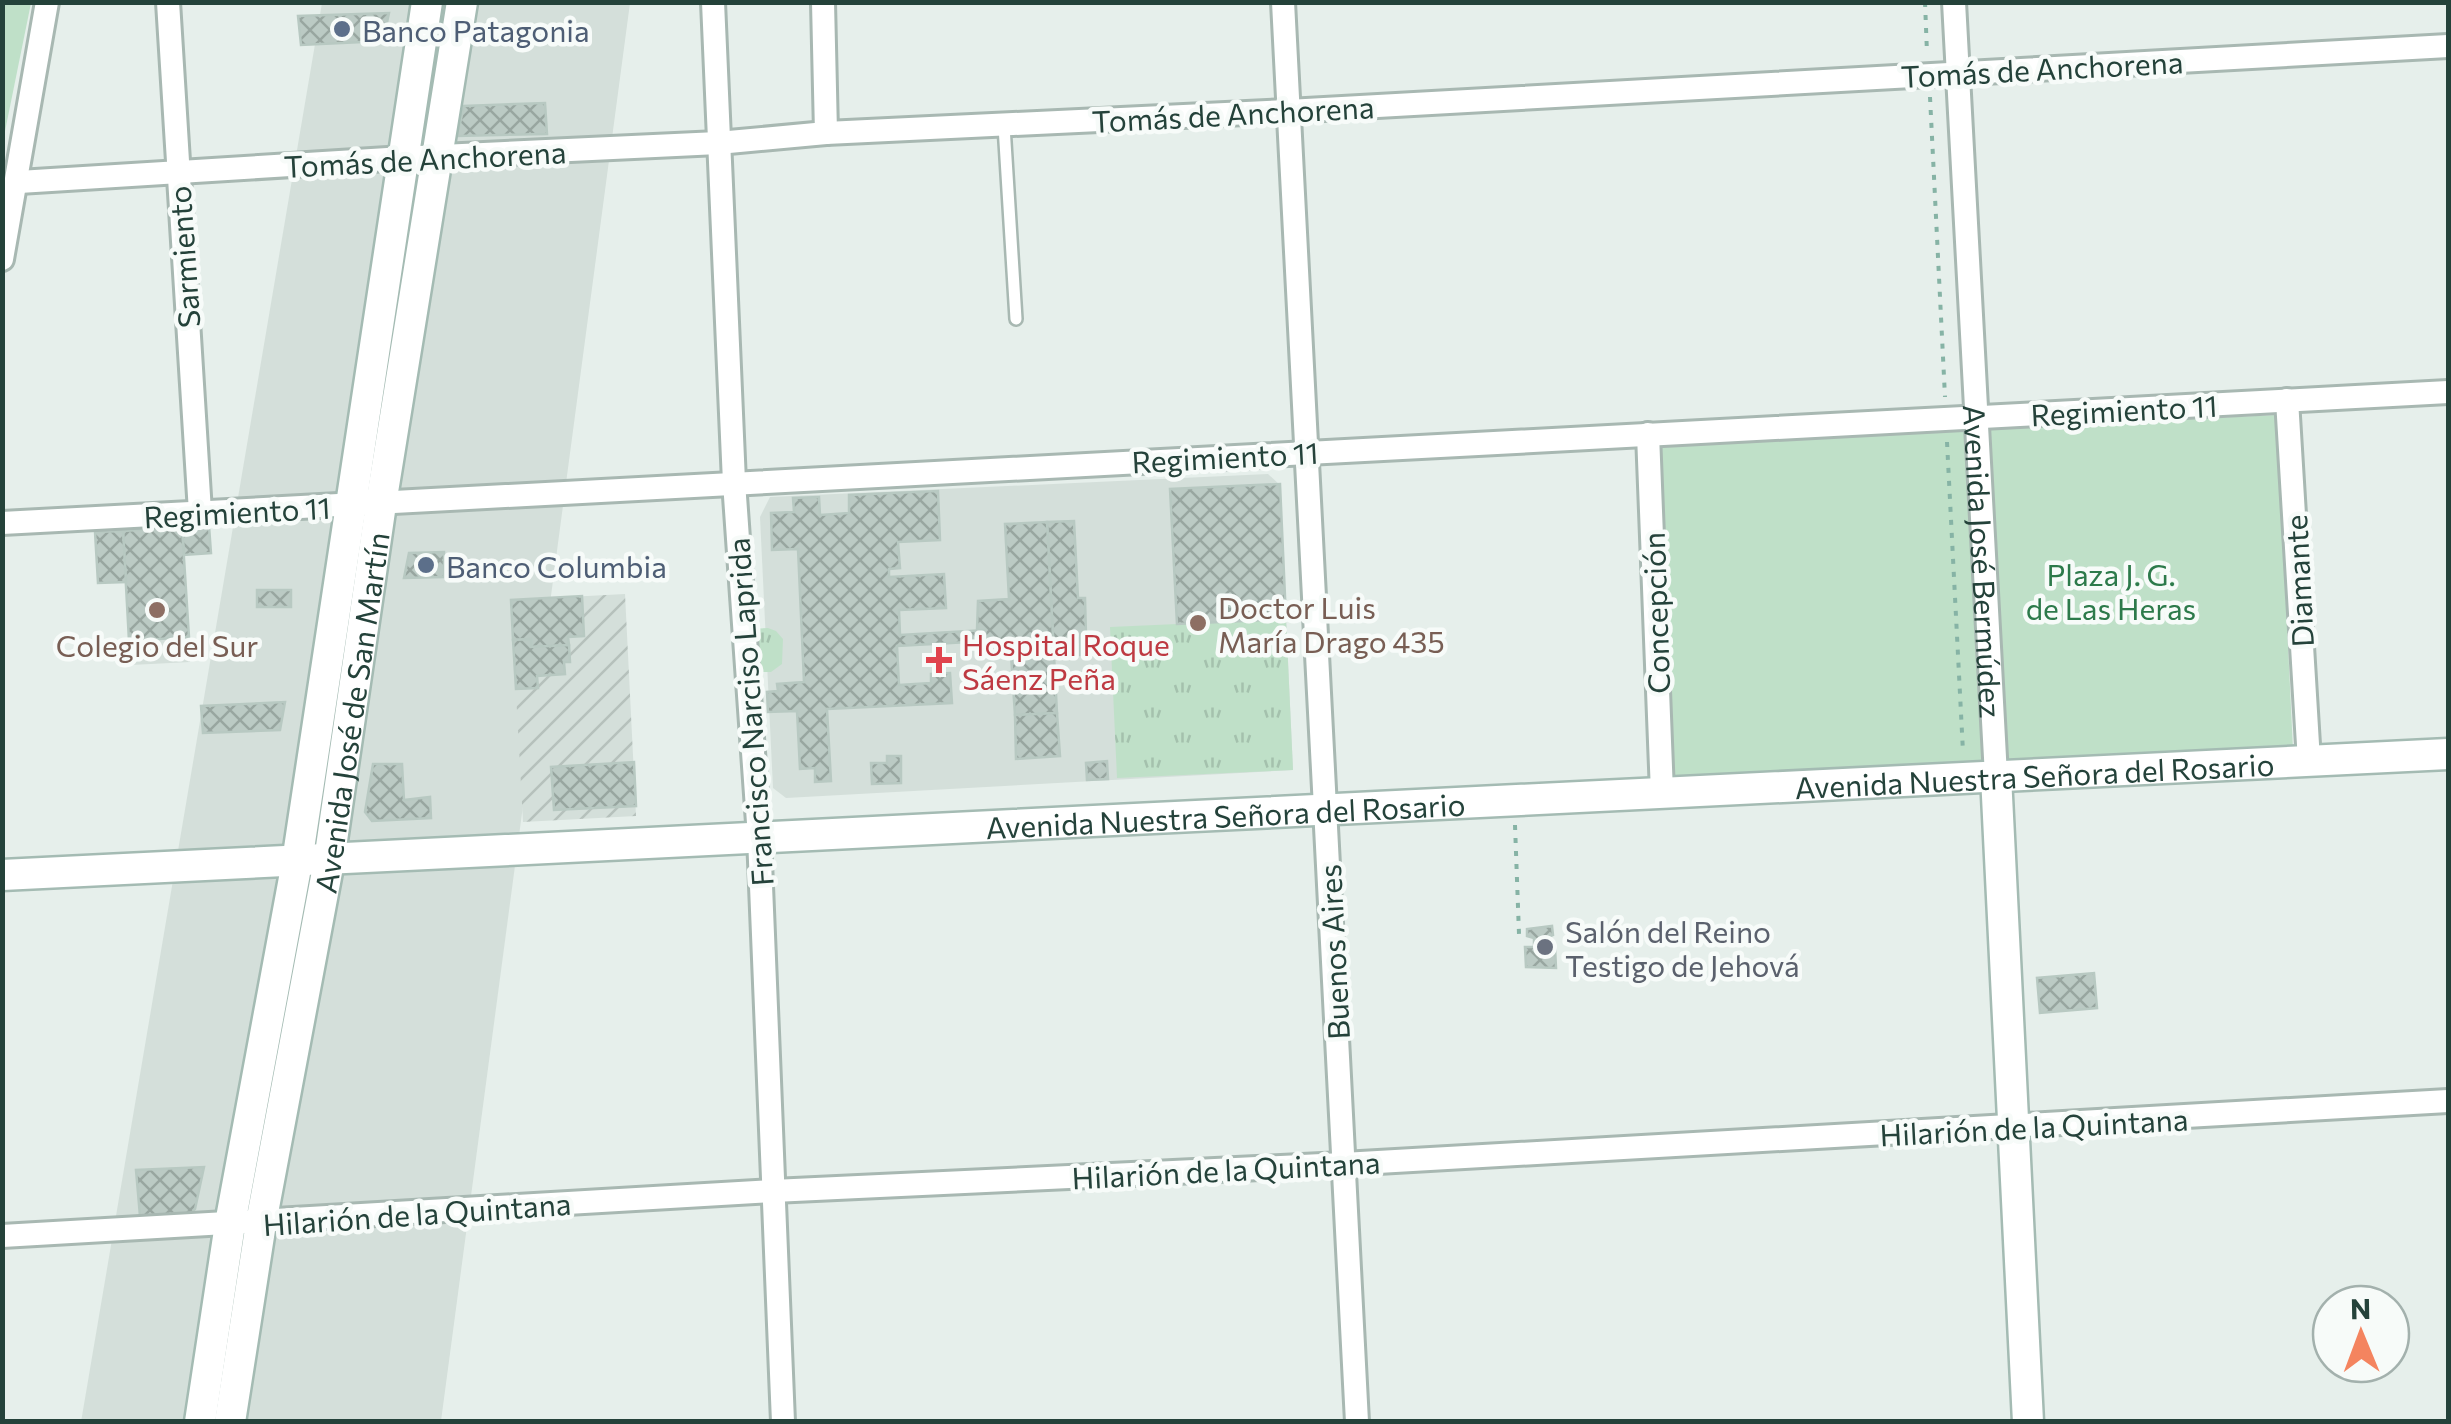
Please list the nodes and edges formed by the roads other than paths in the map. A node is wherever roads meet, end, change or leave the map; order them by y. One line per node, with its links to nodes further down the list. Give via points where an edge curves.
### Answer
1 (48, 2): 18 (street)
2 (168, 2): 17 (street, Sarmiento)
3 (428, 2): 16 (street, Avenida José de San Martín)
4 (462, 2): 15 (street, Avenida José de San Martín)
5 (714, 2): 14 (street, Francisco Narciso Laprida)
6 (823, 2): 13 (street)
7 (1283, 2): 11 (street, Buenos Aires)
8 (1954, 2): 10 (street, Avenida José Bermúdez)
9 (2448, 46): 10 (street, Tomás de Anchorena)
10 (1958, 73): 11 (street, Tomás de Anchorena); 23 (street, Avenida José Bermúdez)
11 (1288, 111): 12 (street, Tomás de Anchorena); 25 (street, Buenos Aires)
12 (1004, 126): 13 (street, Tomás de Anchorena); 20 (lane)
13 (826, 133): 14 (street, Tomás de Anchorena)
14 (718, 142): 15 (street, Tomás de Anchorena); 26 (street, Francisco Narciso Laprida)
15 (438, 156): 16 (street, Tomás de Anchorena); 27 (street, Avenida José de San Martín)
16 (401, 159): 17 (street, Tomás de Anchorena); 28 (street, Avenida José de San Martín)
17 (177, 172): 18 (street, Tomás de Anchorena); 29 (street, Sarmiento)
18 (18, 182): 19 (street)
19 (2, 259)
20 (1016, 319)
21 (2448, 392): 22 (street, Regimiento 11)
22 (2287, 400): 23 (street, Regimiento 11); 32 (street, Diamante)
23 (1976, 417): 24 (street, Regimiento 11); 33 (street, Avenida José Bermúdez)
24 (1648, 434): 25 (street, Regimiento 11); 34 (street, Concepción)
25 (1308, 452): 26 (street, Regimiento 11); 35 (street, Buenos Aires)
26 (734, 482): 27 (street, Regimiento 11); 36 (street, Francisco Narciso Laprida)
27 (381, 504): 28 (street, Regimiento 11); 37 (street, Avenida José de San Martín)
28 (349, 506): 29 (street, Regimiento 11); 38 (street, Avenida José de San Martín)
29 (200, 512): 30 (street, Regimiento 11)
30 (2, 523)
31 (2448, 754): 32 (street, Avenida Nuestra Señora del Rosario)
32 (2309, 761): 33 (street, Avenida Nuestra Señora del Rosario)
33 (1996, 776): 34 (street, Avenida Nuestra Señora del Rosario); 41 (street, Avenida José Bermúdez)
34 (1662, 792): 35 (street, Avenida Nuestra Señora del Rosario)
35 (1326, 809): 36 (street, Avenida Nuestra Señora del Rosario); 42 (street, Buenos Aires)
36 (758, 837): 37 (street, Avenida Nuestra Señora del Rosario); 43 (street, Francisco Narciso Laprida)
37 (329, 861): 38 (street, Avenida Nuestra Señora del Rosario); 44 (street, Avenida José de San Martín)
38 (297, 862): 39 (street, Avenida Nuestra Señora del Rosario); 45 (street, Avenida José de San Martín)
39 (2, 875)
40 (2448, 1101): 41 (street, Hilarión de la Quintana)
41 (2012, 1127): 42 (street, Hilarión de la Quintana); 51 (street, Avenida José Bermúdez)
42 (1343, 1164): 43 (street, Hilarión de la Quintana); 50 (street, Buenos Aires)
43 (773, 1190): 44 (street, Hilarión de la Quintana); 49 (street, Francisco Narciso Laprida)
44 (261, 1223): 45 (street, Hilarión de la Quintana); 48 (street, Avenida José de San Martín)
45 (230, 1224): 46 (street, Hilarión de la Quintana); 47 (street, Avenida José de San Martín)
46 (2, 1236)
47 (200, 1422)
48 (230, 1422)
49 (783, 1422)
50 (1357, 1422)
51 (2028, 1422)

